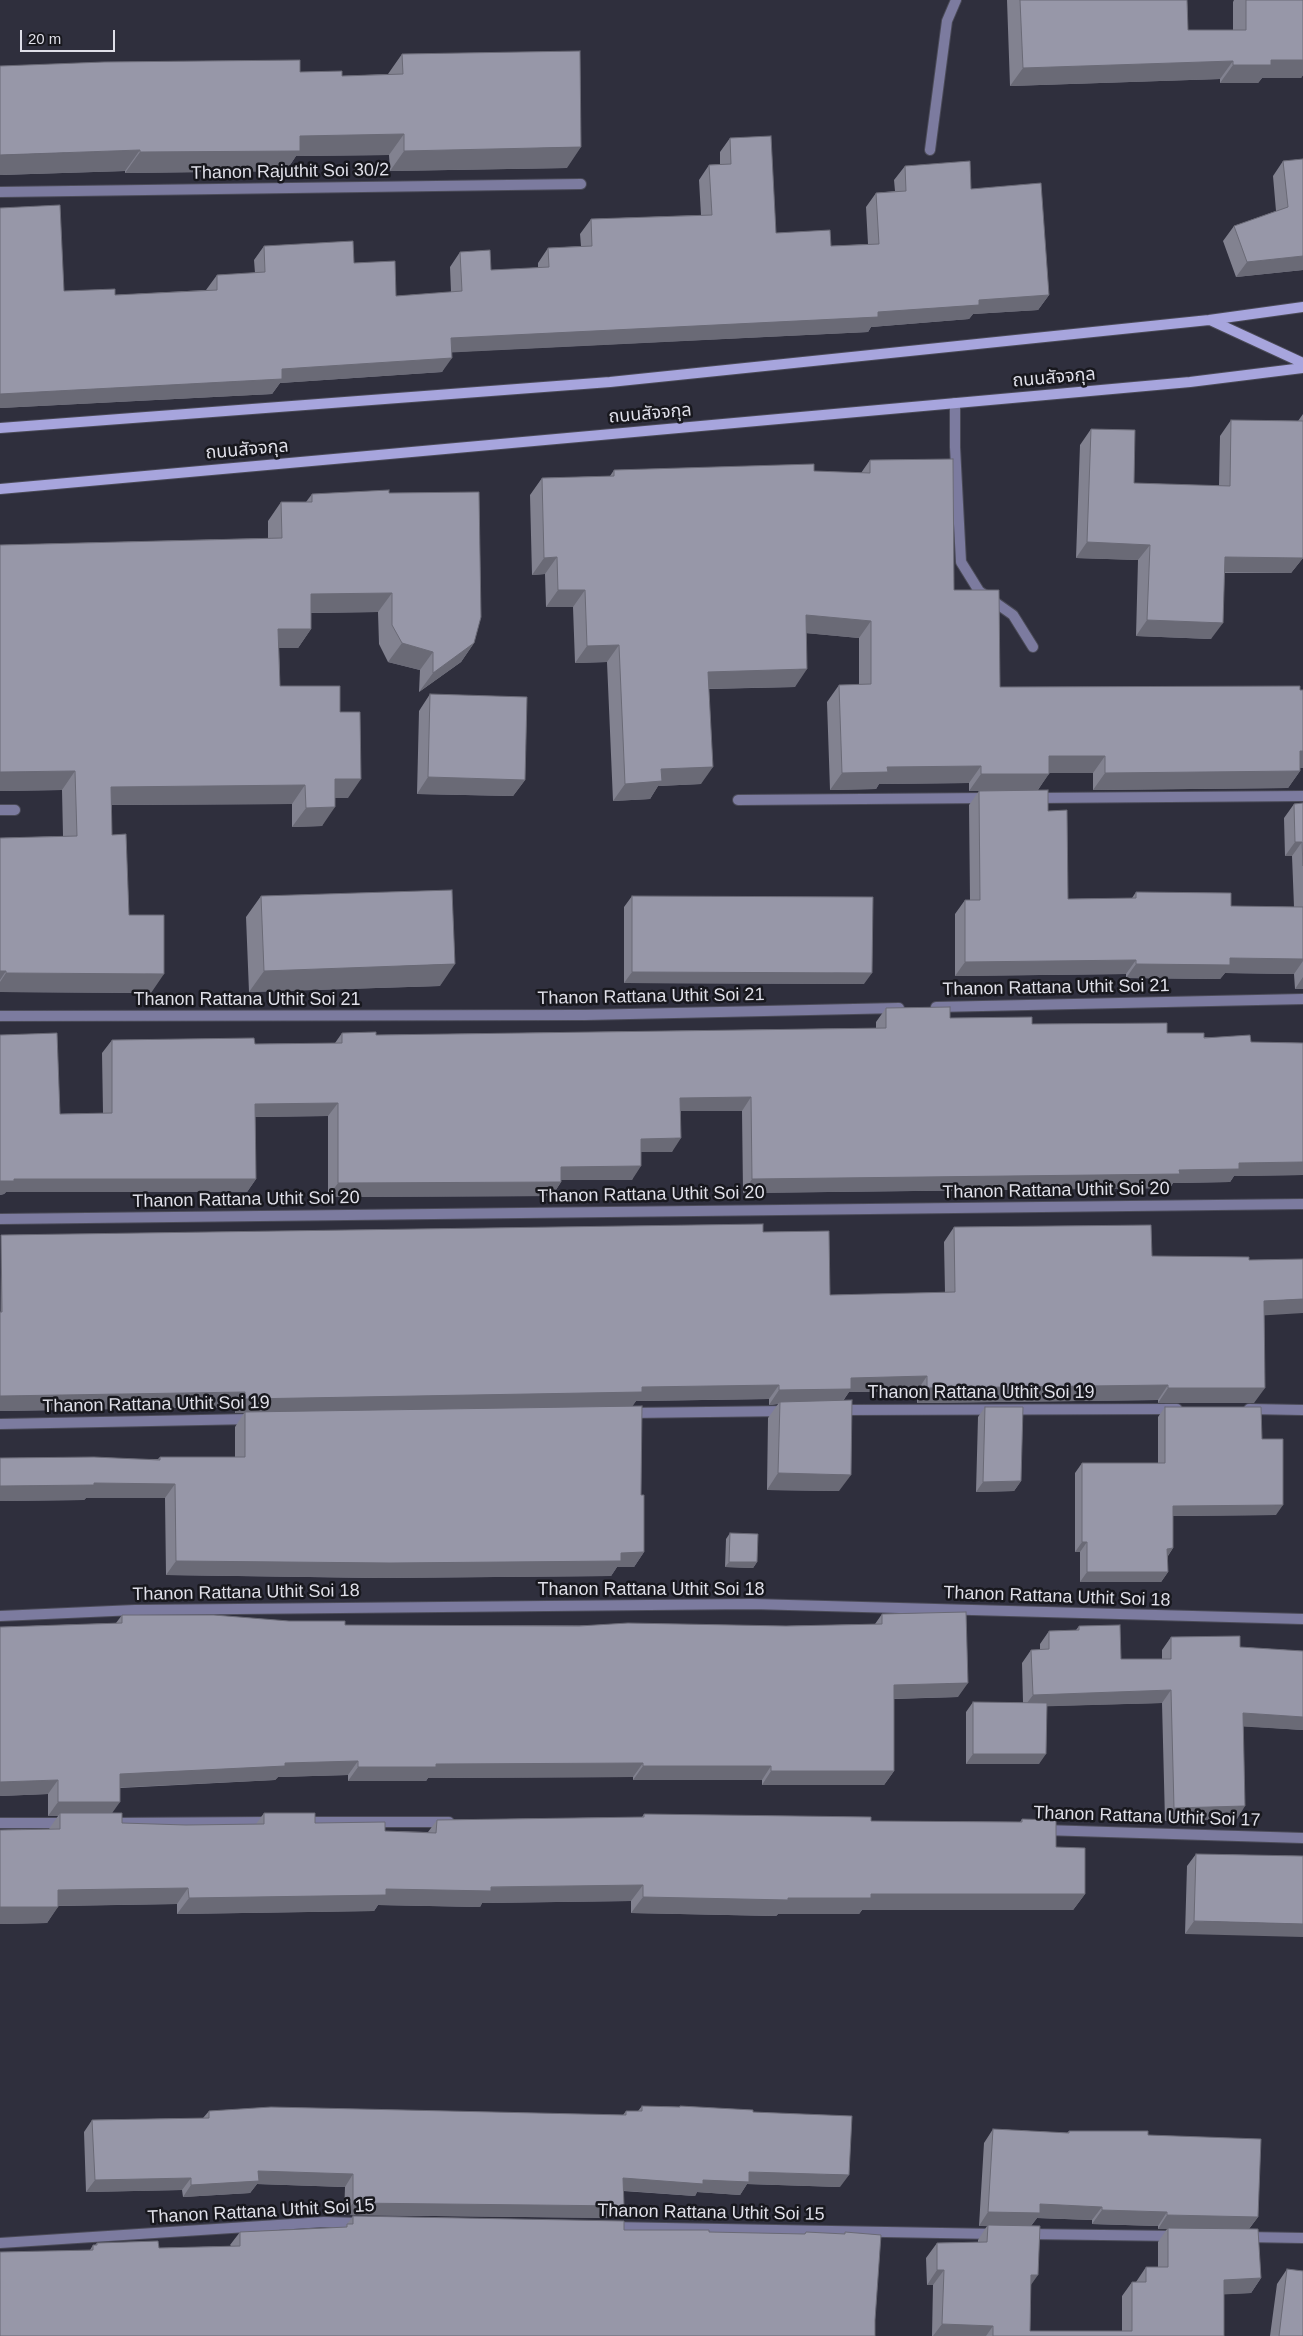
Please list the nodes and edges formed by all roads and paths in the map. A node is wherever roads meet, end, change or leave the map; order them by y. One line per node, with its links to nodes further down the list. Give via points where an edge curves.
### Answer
1 (956, 0): 2 (street, via 947,21)
2 (930, 150)
3 (580, 184): 4 (street, Thanon Rajuthit Soi 30/2)
4 (0, 192)
5 (1303, 307): 6 (street, ถนนสัจจกุล)
6 (1209, 320): 7 (street); 10 (street, ถนนสัจจกุล, via 610,382)
7 (1303, 363)
8 (1303, 368): 9 (street, ถนนสัจจกุล, via 1190,382)
9 (955, 403): 11 (street, ถนนสัจจกุล); 12 (street, via 961,562 979,591 1013,615)
10 (0, 428)
11 (0, 488)
12 (1033, 647)
13 (1303, 796): 15 (street)
14 (996, 798): 16 (street)
15 (1026, 798)
16 (738, 800)
17 (0, 810): 18 (street)
18 (16, 810)
19 (1303, 999): 20 (street, Thanon Rattana Uthit Soi 21, via 585,1015)
20 (0, 1016)
21 (1303, 1204): 22 (street, Thanon Rattana Uthit Soi 20)
22 (0, 1219)
23 (1185, 1409): 25 (street, Thanon Rattana Uthit Soi 19)
24 (1234, 1409): 26 (street)
25 (825, 1410)
26 (1303, 1410)
27 (796, 1411): 28 (street)
28 (618, 1413)
29 (264, 1419): 30 (street, Thanon Rattana Uthit Soi 19)
30 (0, 1424)
31 (0, 1616): 32 (street, Thanon Rattana Uthit Soi 18, via 135,1610 752,1604)
32 (1303, 1619)
33 (456, 1822): 36 (street)
34 (0, 1823): 35 (street)
35 (79, 1823)
36 (99, 1823)
37 (1032, 1830): 38 (street, Thanon Rattana Uthit Soi 17)
38 (1303, 1838)
39 (374, 2223): 44 (street, Thanon Rattana Uthit Soi 15, via 324,2222)
40 (604, 2227): 41 (street, Thanon Rattana Uthit Soi 15)
41 (1183, 2236)
42 (1233, 2237): 43 (street)
43 (1303, 2238)
44 (0, 2243)

